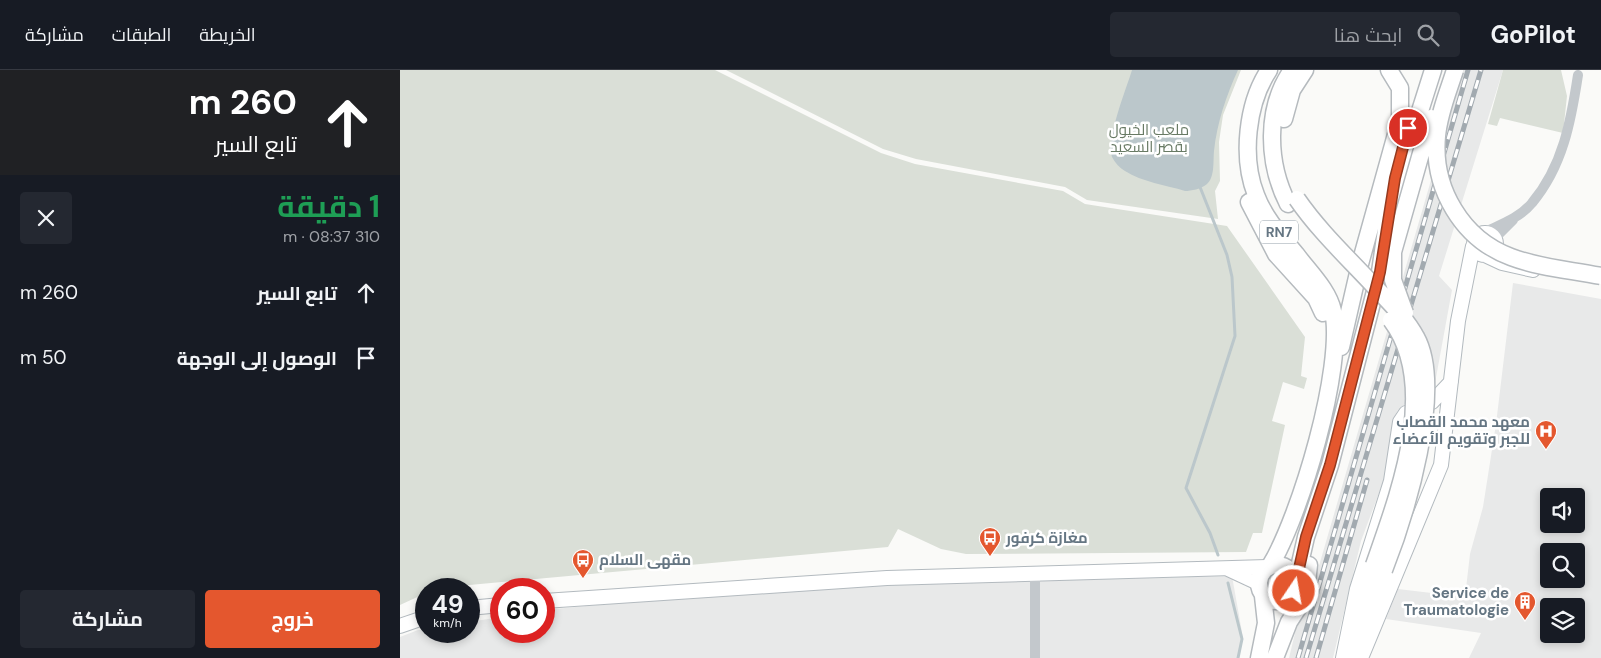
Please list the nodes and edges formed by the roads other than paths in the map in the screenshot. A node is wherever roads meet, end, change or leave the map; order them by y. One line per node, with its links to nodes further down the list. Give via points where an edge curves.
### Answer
1 (1269, 70): 12 (main road, RN7, via 1251,118)
2 (1286, 70): 11 (main road)
3 (1292, 70): 11 (main road)
4 (1305, 70): 13 (main road, via 1292,90 1282,124)
5 (1389, 70): 21 (main road, via 1400,88 1400,120)
6 (1401, 70): 14 (main road, via 1410,94 1411,117)
7 (1432, 70): 14 (main road)
8 (1444, 70): 19 (main road, bridge, via 1393,252 1396,292)
9 (1455, 70): 16 (main road, bridge, via 1439,123 1436,150 1441,183 1454,211 1472,231 1505,254 1539,264)
10 (1578, 75): 15 (street, via 1562,154 1532,204)
11 (1278, 92): 13 (main road, via 1272,146 1278,181)
12 (1249, 155): 21 (main road, RN7, via 1256,194 1264,212 1329,300 1335,330); 24 (main road, via 1246,192 1254,214 1276,254 1316,298 1324,317 1324,348 1311,421)
13 (1292, 202): 19 (main road, bridge, via 1389,302); 28 (main road, bridge, via 1299,222 1380,306 1402,336 1409,357 1414,394 1405,470)
14 (1389, 209): 25 (main road, via 1380,272)
15 (1489, 246): 16 (street, via 1531,260); 17 (street); 17 (street, via 1477,253 1473,246); 18 (street, via 1513,266)
16 (1601, 274)
17 (1466, 277): 20 (street)
18 (1601, 283)
19 (1417, 338): 28 (main road, bridge, via 1425,374 1420,451 1406,510)
20 (1451, 382): 22 (street); 23 (street)
21 (1329, 387): 24 (main road, RN7)
22 (1432, 402): 23 (street); 35 (street, via 1406,413 1400,422 1391,481 1357,590)
23 (1448, 414): 41 (street, via 1441,465)
24 (1316, 443): 26 (main road, RN7, via 1289,529)
25 (1316, 509): 31 (main road); 38 (main road, via 1306,590)
26 (1269, 566): 27 (street); 30 (main road, RN7, via 1260,576); 31 (main road, via 1280,565 1290,570)
27 (1223, 567): 29 (street); 30 (street)
28 (1379, 567): 35 (main road); 40 (main road)
29 (1035, 574): 32 (street, via 887,578); 36 (street)
30 (1261, 590): 31 (main road, via 1273,601); 37 (main road, via 1266,624)
31 (1291, 592): 38 (main road, via 1280,617)
32 (555, 600)
33 (415, 621): 34 (street)
34 (400, 626)
35 (1347, 640): 39 (street)
36 (1035, 658)
37 (1259, 658)
38 (1274, 658)
39 (1343, 658)
40 (1353, 658)
41 (1361, 658)

